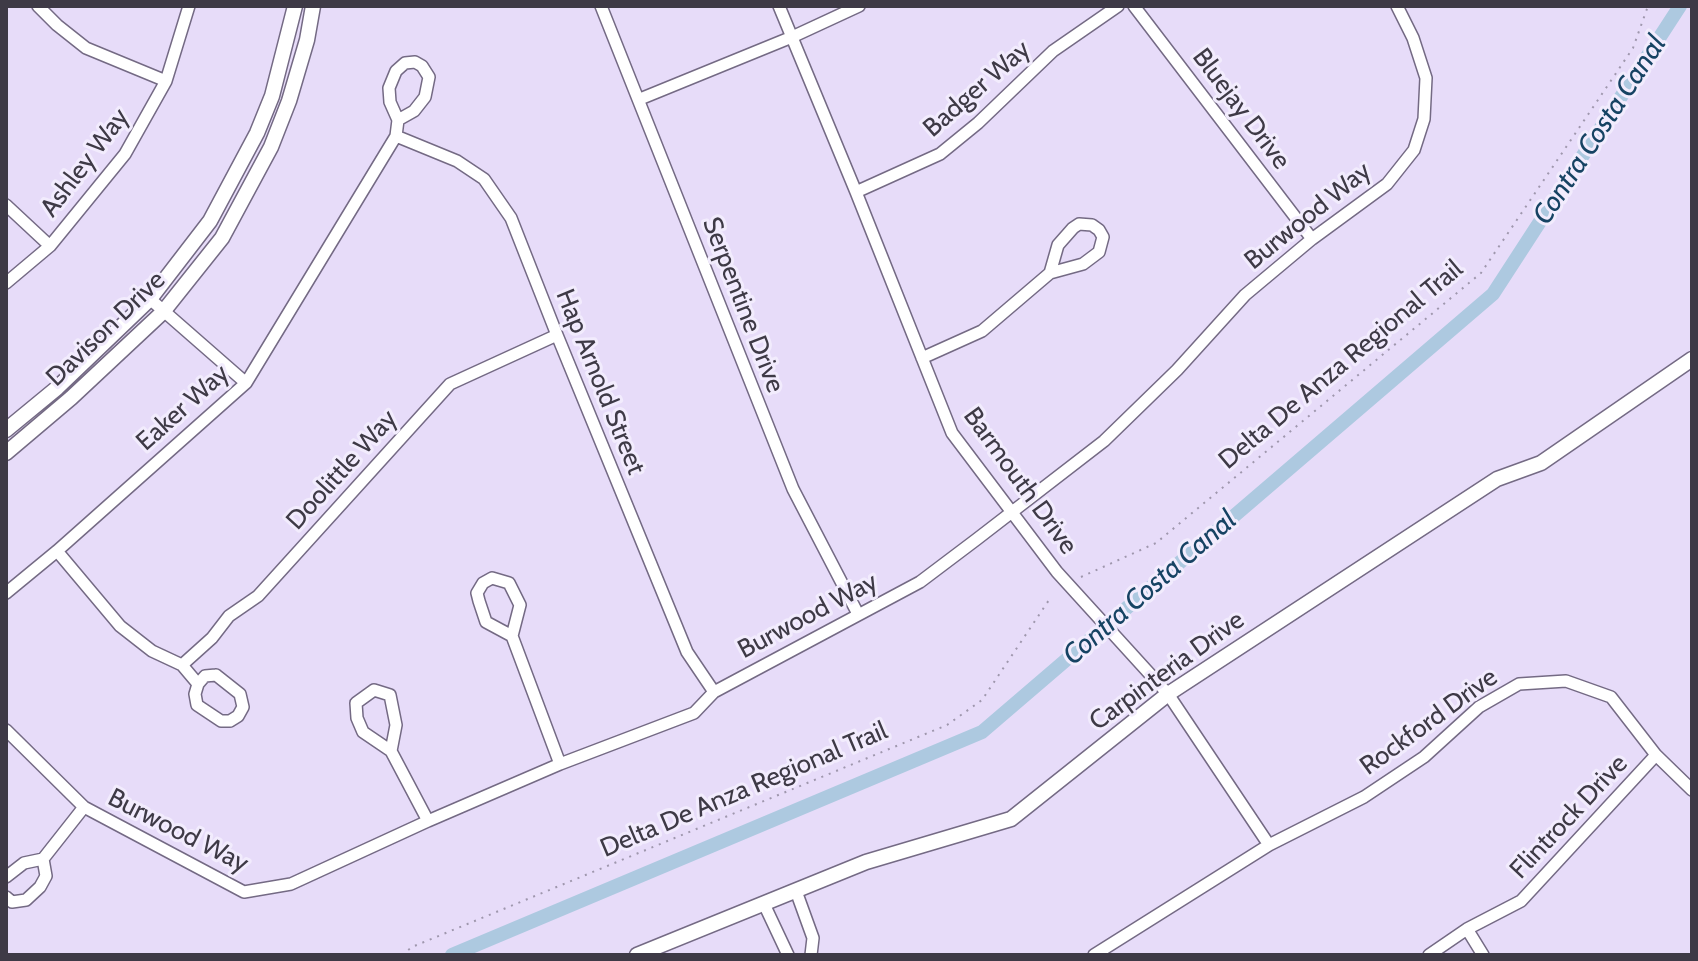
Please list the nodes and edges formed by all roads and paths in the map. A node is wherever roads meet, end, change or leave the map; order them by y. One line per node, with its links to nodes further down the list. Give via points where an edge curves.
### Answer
1 (38, 6): 13 (street, via 86,48)
2 (189, 6): 13 (street, Ashley Way)
3 (295, 6): 23 (street, Davison Drive, via 257,133 210,221)
4 (313, 6): 24 (street, Davison Drive, via 298,71 271,147 222,238)
5 (601, 6): 14 (street, Serpentine Drive)
6 (779, 6): 12 (street, Barmouth Drive)
7 (859, 6): 12 (street)
8 (1118, 6): 17 (street, Badger Way, via 1053,51 940,154)
9 (1134, 6): 19 (street, Bluejay Drive)
10 (1397, 6): 19 (street, Burwood Way, via 1426,78 1424,119 1414,150 1387,184)
11 (1648, 6): 33 (path, Delta De Anza Regional Trail, via 1633,48 1481,273 1156,543)
12 (792, 37): 14 (street); 17 (street, Barmouth Drive)
13 (166, 81): 20 (street, Ashley Way, via 125,154)
14 (640, 99): 36 (street, Serpentine Drive, via 793,489)
15 (398, 120): 15 (street, via 425,97 429,77 415,62 396,71 389,88); 16 (street)
16 (396, 136): 25 (street, Hap Arnold Street, via 457,161 484,179 511,218); 28 (street, Eaker Way)
17 (856, 192): 26 (street, Barmouth Drive)
18 (6, 205): 20 (street)
19 (1312, 239): 31 (street, Burwood Way, via 1245,295 1104,441)
20 (50, 246): 22 (street, Ashley Way)
21 (1050, 273): 21 (street, via 1083,264 1099,252 1099,230 1092,225 1073,228 1058,245); 26 (street, via 982,331)
22 (6, 283)
23 (150, 299): 24 (street); 29 (street, Davison Drive)
24 (163, 312): 28 (street); 30 (street, Davison Drive)
25 (557, 335): 38 (street, Doolittle Way, via 450,384 258,596 229,616); 40 (street, Hap Arnold Street, via 687,652)
26 (922, 358): 31 (street, Barmouth Drive, via 952,433)
27 (1692, 359): 41 (street, Carpinteria Drive, via 1541,463 1497,479)
28 (246, 383): 32 (street, Eaker Way)
29 (6, 430)
30 (6, 453)
31 (1011, 512): 36 (street, Burwood Way, via 920,582); 41 (street, Barmouth Drive, via 1057,572)
32 (57, 551): 34 (street, Eaker Way); 38 (street, via 120,626 152,651)
33 (1081, 577)
34 (6, 593)
35 (1051, 597): 56 (path, Delta De Anza Regional Trail, via 982,700 947,725)
36 (858, 614): 40 (street, Burwood Way)
37 (512, 636): 37 (street, via 520,605 509,583 492,578 477,593 486,622); 45 (street)
38 (182, 665): 39 (street)
39 (198, 684): 39 (street, via 197,705 221,721 238,716 243,707 240,694 216,675 205,676)
40 (714, 692): 45 (street, Burwood Way, via 694,713)
41 (1168, 694): 49 (street, Barmouth Drive); 52 (street, Carpinteria Drive, via 1011,819 866,862)
42 (6, 730): 47 (street, Burwood Way)
43 (391, 751): 43 (street, via 396,725 390,695 374,690 356,703 357,718 363,732); 48 (street)
44 (1656, 755): 46 (street, Rockford Drive); 49 (street, Rockford Drive, via 1611,697 1566,681 1519,684 1479,707 1424,757 1364,797); 55 (street, Flintrock Drive, via 1521,901)
45 (560, 764): 48 (street, Burwood Way)
46 (1692, 790)
47 (84, 807): 48 (street, Burwood Way, via 244,892 291,884); 50 (street)
48 (428, 821)
49 (1269, 845): 60 (street, Rockford Drive)
50 (43, 859): 51 (street, via 24,863); 53 (street, via 46,876 40,887 26,900 12,902)
51 (6, 877)
52 (796, 891): 54 (street, Carpinteria Drive); 59 (street, via 813,938)
53 (6, 897)
54 (764, 904): 57 (street, Carpinteria Drive); 58 (street)
55 (1467, 929): 61 (street, Flintrock Drive); 62 (street)
56 (402, 955)
57 (637, 955)
58 (788, 955)
59 (811, 955)
60 (1094, 955)
61 (1429, 955)
62 (1483, 955)

